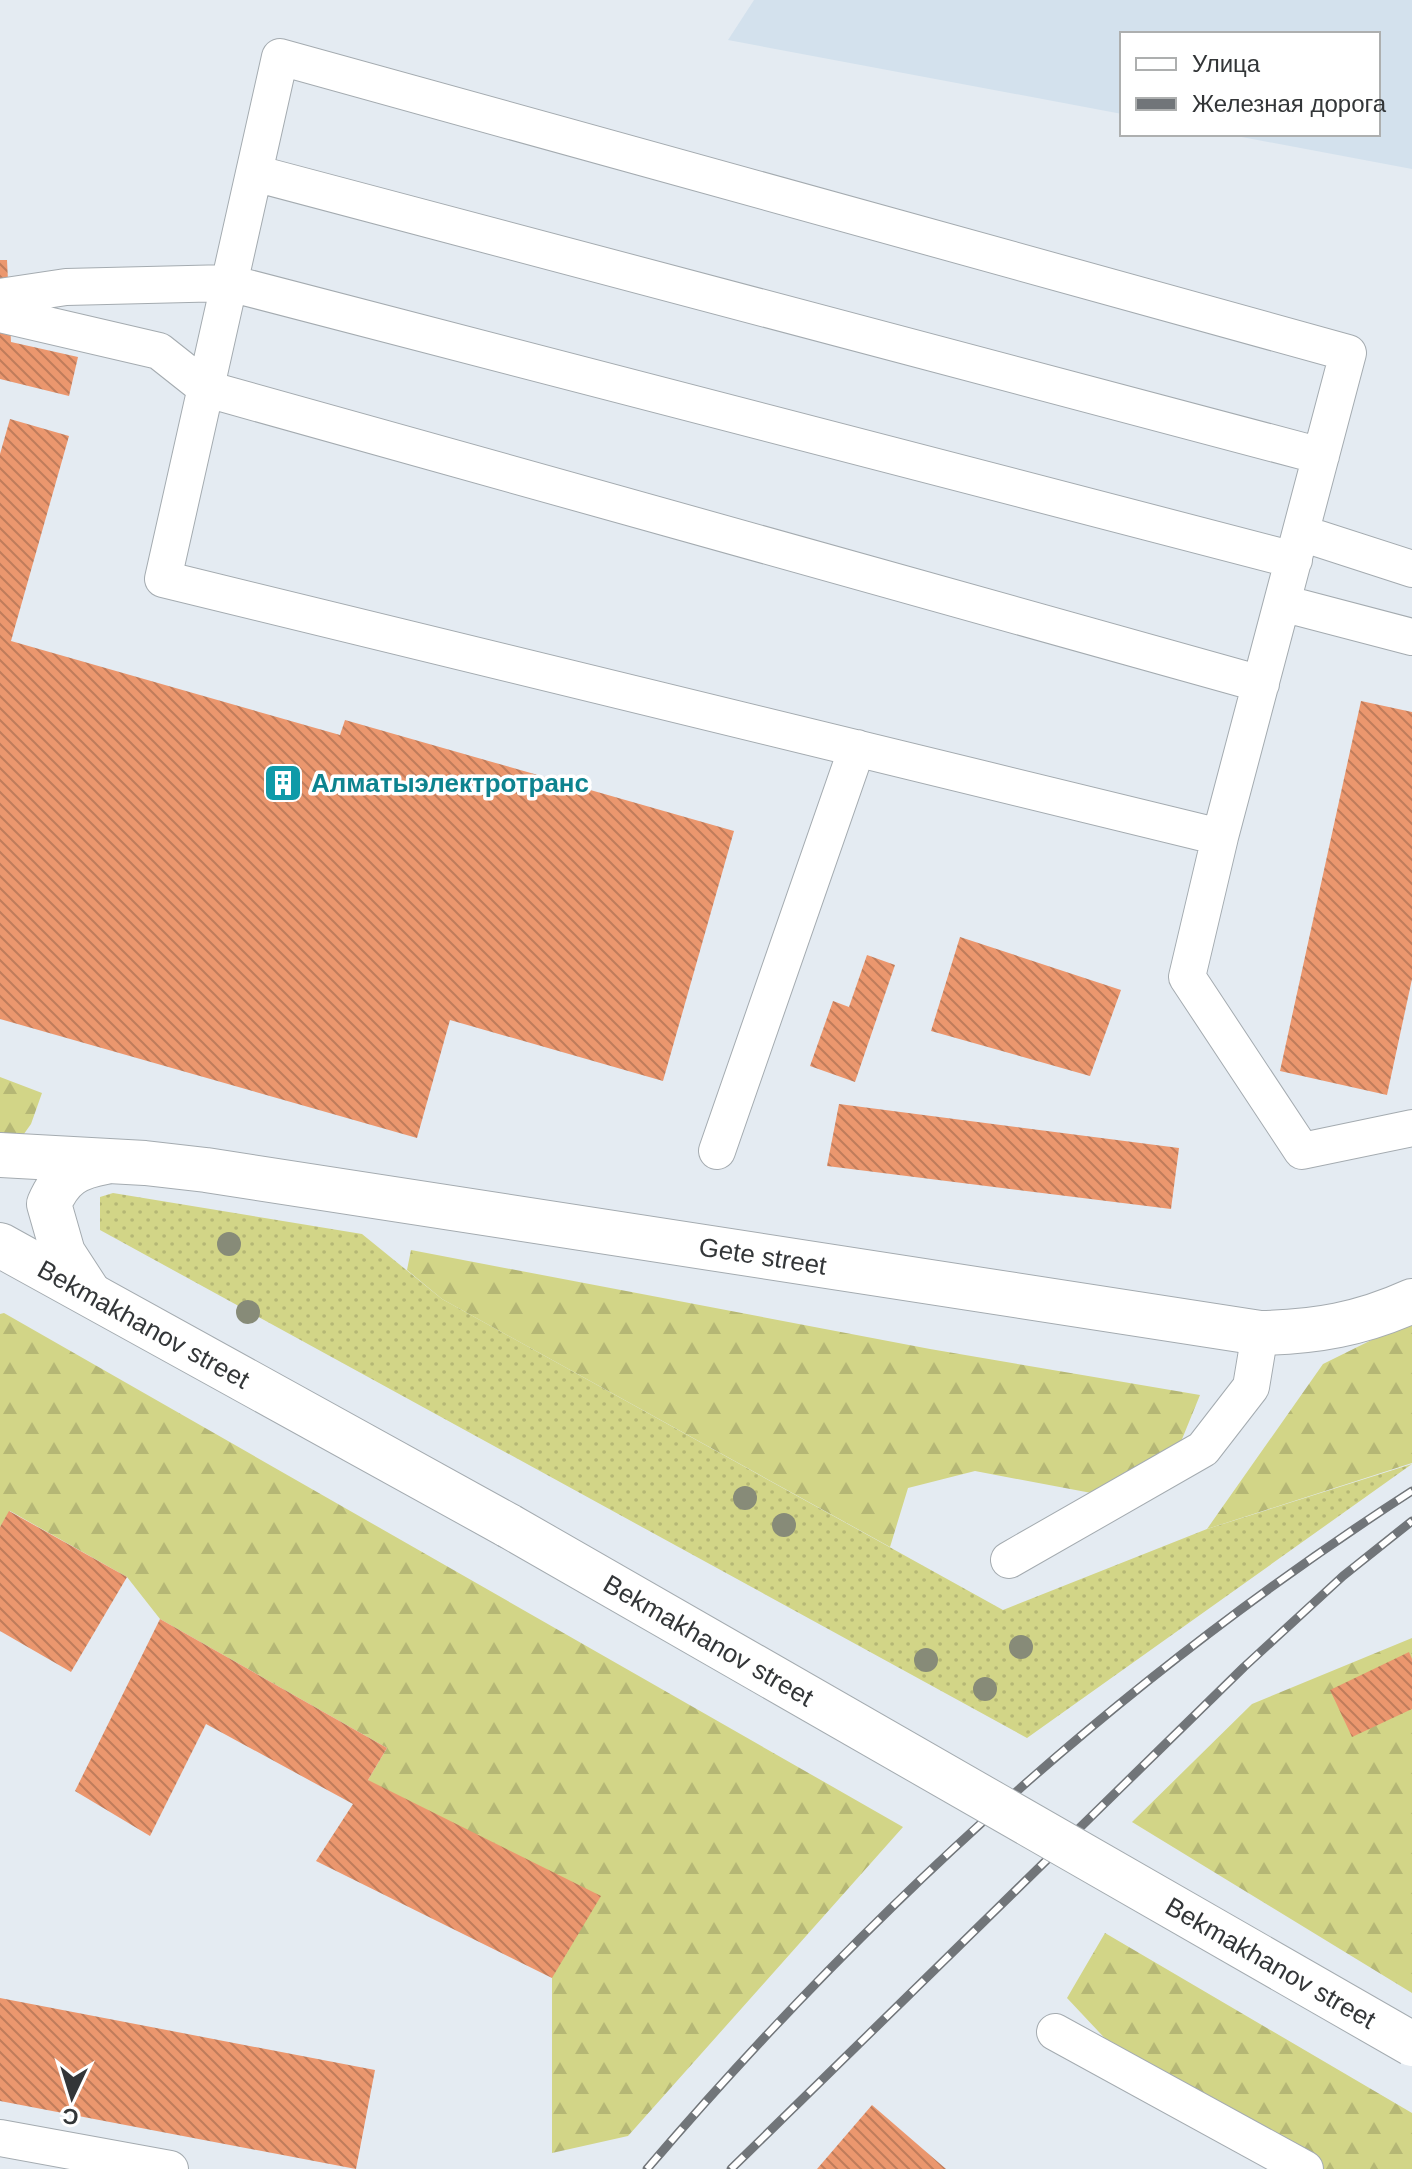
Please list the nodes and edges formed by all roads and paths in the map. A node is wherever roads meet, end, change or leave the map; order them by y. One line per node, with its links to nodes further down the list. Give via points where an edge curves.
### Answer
1 (254, 173): 2 (street); 6 (street); 6 (street, via 280,57 1348,353)
2 (229, 283): 3 (street, via 66,287); 5 (street); 7 (street)
3 (0, 297)
4 (0, 314): 5 (street, via 159,351)
5 (207, 389): 11 (street); 12 (street, via 163,579)
6 (1321, 456): 7 (street)
7 (1297, 546): 8 (street); 9 (street)
8 (1412, 569)
9 (1282, 603): 10 (street); 11 (street)
10 (1412, 637)
11 (1261, 684): 13 (street)
12 (857, 748): 13 (street); 15 (street)
13 (1220, 837): 14 (street, via 1187,977 1302,1151)
14 (1412, 1128)
15 (717, 1151)
16 (0, 1155): 17 (main road, Gete street)
17 (107, 1161): 19 (main road, via 66,1175 49,1204 63,1253); 21 (main road, Gete street, via 206,1170)
18 (0, 1245): 19 (main road, Bekmakhanov street)
19 (90, 1295): 24 (main road, Bekmakhanov street, bridge, via 509,1526)
20 (1412, 1301): 21 (main road, Gete street, via 1353,1325)
21 (1260, 1333): 22 (street, via 1251,1387 1203,1449)
22 (1009, 1560)
23 (1055, 2032): 27 (street)
24 (1412, 2044)
25 (0, 2138): 26 (street)
26 (170, 2169)
27 (1305, 2169)

